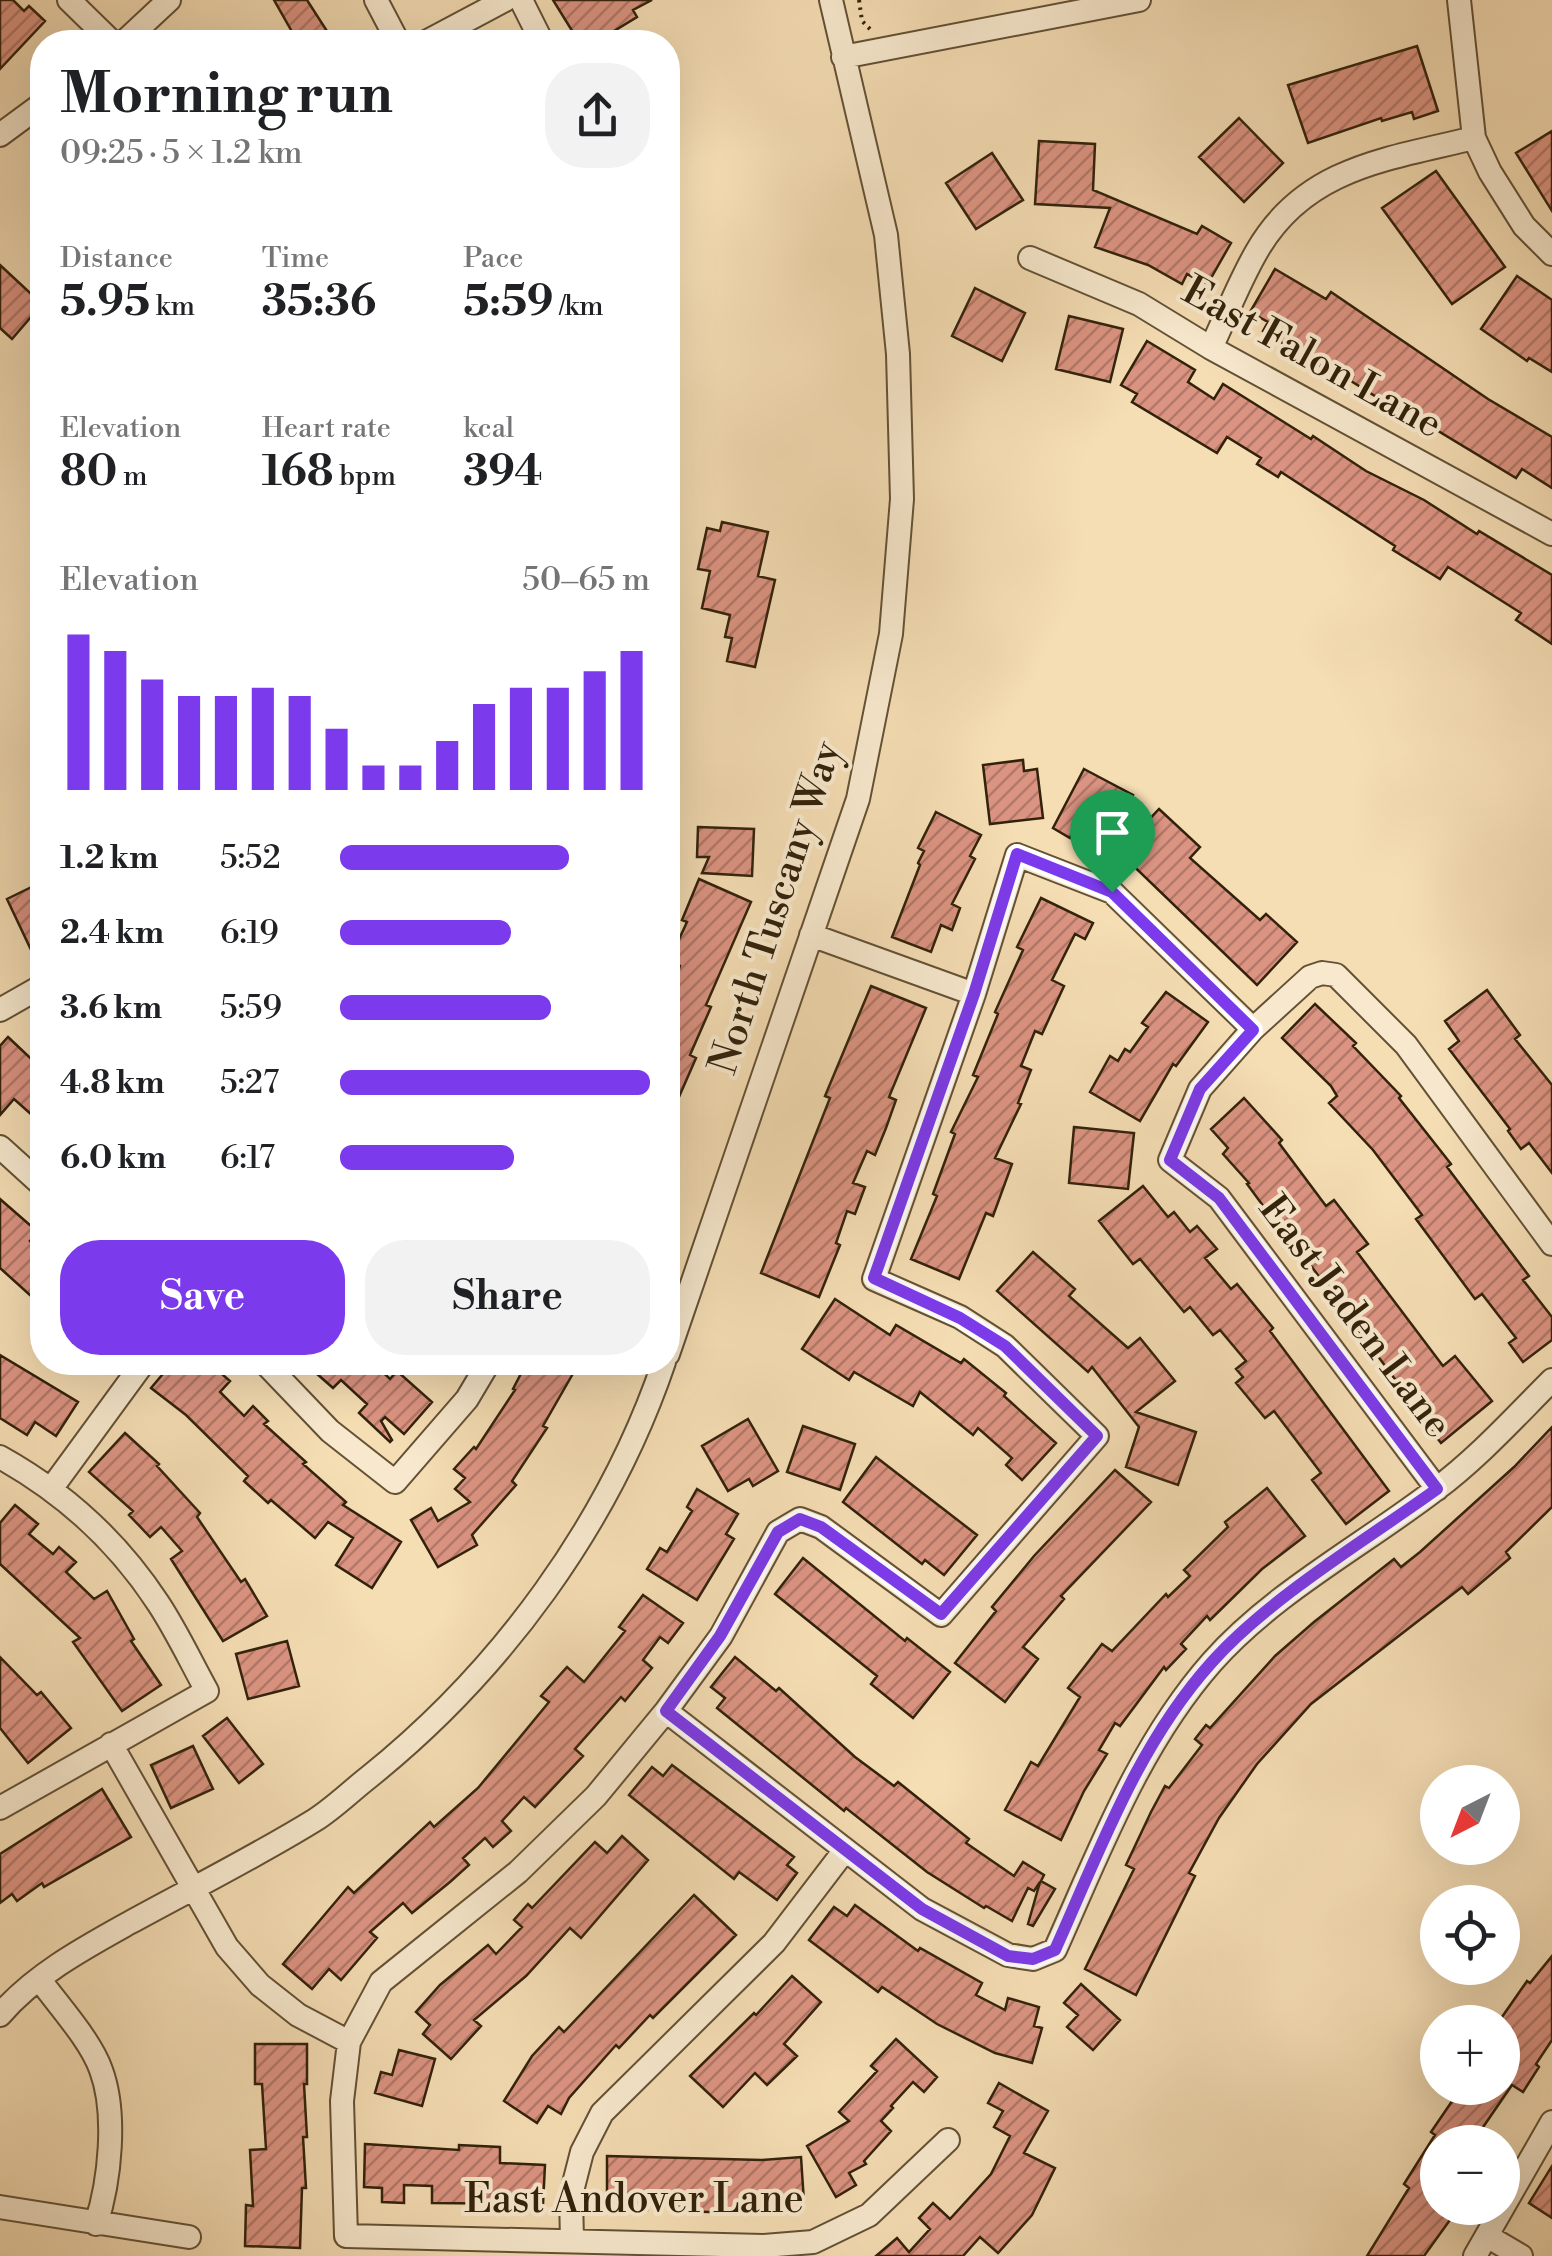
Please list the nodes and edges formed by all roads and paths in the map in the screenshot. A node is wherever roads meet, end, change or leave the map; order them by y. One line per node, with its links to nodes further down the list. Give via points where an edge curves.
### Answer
1 (70, 0): 11 (street)
2 (169, 0): 12 (street)
3 (505, 0): 14 (street)
4 (521, 0): 15 (street)
5 (831, 0): 16 (street, North Tuscany Way)
6 (859, 0): 10 (path, via 862,21 873,32)
7 (1139, 0): 16 (street)
8 (1459, 0): 19 (street)
9 (379, 6): 13 (street)
10 (887, 29)
11 (100, 30)
12 (137, 30)
13 (392, 30)
14 (449, 30)
15 (536, 30)
16 (843, 57): 24 (street, North Tuscany Way, via 886,235 902,499 892,634 858,800)
17 (30, 113): 18 (street)
18 (0, 135)
19 (1474, 138): 20 (street, via 1524,226); 22 (street, via 1361,166 1318,185 1258,249)
20 (1552, 254)
21 (1030, 258): 22 (street, East Falon Lane, via 1139,304)
22 (1211, 348): 23 (street, East Falon Lane)
23 (1552, 534)
24 (811, 935): 26 (street); 32 (street, North Tuscany Way)
25 (30, 993): 27 (street)
26 (974, 994): 28 (street, via 1017,854 1112,892); 41 (street, via 874,1278 1005,1346 1097,1436 941,1614 821,1527 800,1519 778,1532 720,1636)
27 (0, 1010)
28 (1253, 1030): 31 (street, East Jaden Lane, via 1310,977 1336,974 1406,1046); 40 (street, East Jaden Lane, via 1200,1089 1170,1160 1219,1198)
29 (0, 1147): 30 (street)
30 (30, 1174)
31 (1552, 1244)
32 (680, 1319)
33 (134, 1375): 39 (street)
34 (276, 1375): 35 (street, via 330,1431 395,1482)
35 (481, 1375)
36 (660, 1375): 45 (street, via 582,1538 508,1639 418,1738 318,1818)
37 (1552, 1380): 40 (street)
38 (0, 1457): 39 (street)
39 (51, 1489): 42 (street, via 89,1520 158,1602 207,1691)
40 (1437, 1489): 44 (street, via 1273,1607 1214,1660 1141,1761 1055,1950 1033,1959 1008,1956 922,1909)
41 (666, 1711): 44 (street); 48 (street, via 596,1796 518,1872 382,1982)
42 (111, 1744): 43 (street); 45 (street)
43 (4, 1798)
44 (846, 1850): 54 (street, via 774,1943 602,2113 571,2195)
45 (192, 1888): 46 (street, via 76,1952); 48 (street, via 227,1947 260,1985)
46 (40, 1980): 47 (street); 52 (street, via 100,2066 109,2098 106,2192)
47 (0, 2015)
48 (349, 2042): 54 (street, East Andover Lane, via 342,2102 346,2236)
49 (1552, 2122): 55 (street)
50 (948, 2140): 54 (street, East Andover Lane, via 869,2215 814,2242)
51 (0, 2208): 52 (street)
52 (96, 2224): 53 (street)
53 (190, 2236)
54 (572, 2241)
55 (1481, 2246): 56 (street)
56 (1521, 2256)

